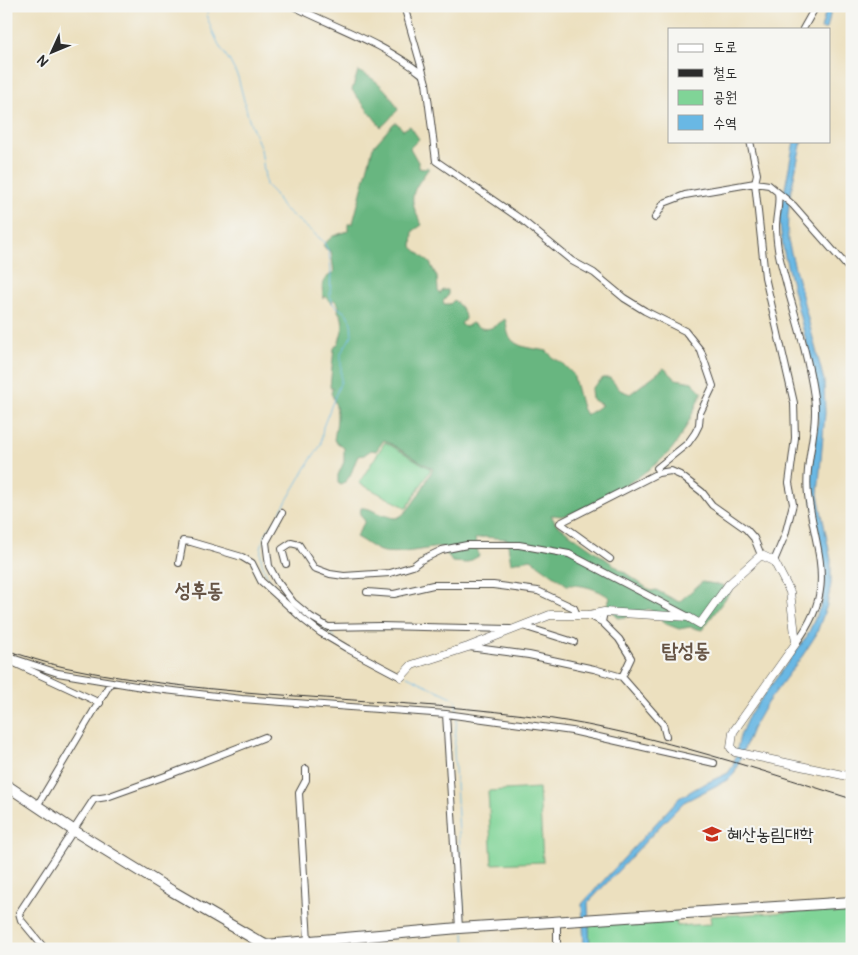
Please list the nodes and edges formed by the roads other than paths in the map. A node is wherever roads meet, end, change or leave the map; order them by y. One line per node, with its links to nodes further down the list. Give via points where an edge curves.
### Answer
1 (293, 6): 5 (street, via 395,54)
2 (404, 6): 5 (street)
3 (816, 6): 4 (street)
4 (804, 28)
5 (423, 75): 11 (street, via 429,97 436,161 522,220 624,298 685,331 701,351 713,386 695,433 657,468)
6 (750, 142): 7 (street, via 757,174)
7 (755, 183): 8 (street, via 769,185); 9 (street, via 685,195 664,203); 15 (street, via 765,277 794,403 795,438 789,483 793,504)
8 (779, 193): 10 (street); 27 (street, via 778,250 815,398 808,494 821,584 818,603 806,631)
9 (655, 218)
10 (852, 272)
11 (658, 473): 13 (street, via 671,471 702,492 712,505 750,533); 14 (street, via 560,523)
12 (282, 513): 25 (street, via 266,542 269,566 293,602 328,627)
13 (761, 555): 15 (street); 22 (street, via 728,585 700,624)
14 (610, 558)
15 (774, 562): 27 (street, via 790,592)
16 (179, 563): 30 (street, via 183,541 242,557 252,563 261,580 304,620 348,648)
17 (286, 564): 22 (street, via 282,549 290,543 299,545 314,568 344,576 390,573 413,566 442,550 467,545 519,545 569,554)
18 (366, 592): 20 (street, via 394,594 434,585 493,585 538,591 574,608)
19 (604, 612): 21 (street); 22 (street); 23 (street)
20 (577, 615): 21 (street); 24 (street, via 550,615)
21 (589, 615): 23 (street)
22 (688, 617)
23 (602, 622): 31 (street, via 619,639 631,658)
24 (523, 626): 25 (street); 26 (street)
25 (514, 630): 28 (street)
26 (574, 642)
27 (796, 644): 39 (street, via 733,732 731,748 735,752)
28 (468, 647): 30 (street, via 412,665); 31 (street, via 529,655)
29 (6, 658): 32 (street, via 58,673); 33 (street)
30 (403, 675)
31 (622, 677): 35 (street, via 663,724)
32 (111, 682): 33 (street); 34 (street, via 242,699)
33 (100, 703): 41 (street)
34 (446, 714): 37 (street, via 572,731); 45 (street)
35 (666, 736)
36 (265, 737): 42 (street, via 94,800)
37 (714, 763)
38 (306, 769): 46 (street, via 306,780 299,793)
39 (852, 777)
40 (6, 785): 41 (main road)
41 (38, 806): 42 (main road)
42 (73, 830): 46 (main road, via 265,945); 47 (street, via 18,913 20,920)
43 (852, 902): 44 (main road)
44 (557, 922): 45 (main road); 48 (street)
45 (459, 928): 46 (main road)
46 (308, 941)
47 (45, 949)
48 (558, 949)

